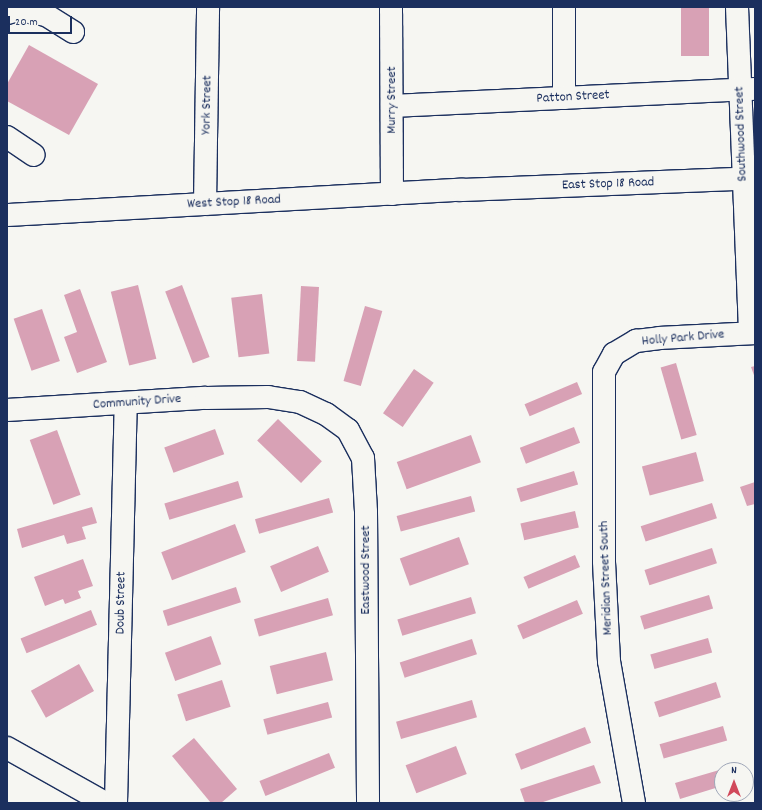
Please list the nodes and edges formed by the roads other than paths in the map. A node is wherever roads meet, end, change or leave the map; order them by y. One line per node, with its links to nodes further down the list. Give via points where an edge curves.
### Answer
1 (208, 7): 15 (street, York Street)
2 (391, 7): 9 (street, Murry Street)
3 (564, 7): 8 (street)
4 (737, 7): 7 (street, Southwood Street)
5 (7, 13): 6 (street, via 18,10 46,15)
6 (73, 32)
7 (747, 89): 8 (street, Patton Street); 12 (street, Southwood Street)
8 (564, 98): 9 (street, Patton Street)
9 (392, 106): 14 (street, Murry Street)
10 (7, 137): 11 (street)
11 (34, 155)
12 (749, 178): 13 (street, East Stop 18 Road); 17 (street, Southwood Street)
13 (461, 190): 14 (street, West Stop 18 Road)
14 (392, 194): 15 (street, West Stop 18 Road)
15 (205, 204): 16 (street, West Stop 18 Road)
16 (7, 215)
17 (753, 333): 18 (street, Holly Park Drive, via 660,338 636,342)
18 (614, 354): 26 (street, Meridian Street South, via 604,372 604,561 609,661)
19 (268, 397): 20 (street, Community Drive, via 206,398); 25 (street, Eastwood Street, via 300,402 326,414 348,430 363,458 366,512)
20 (126, 404): 21 (street, Community Drive); 24 (street, Doub Street)
21 (7, 410)
22 (7, 748): 23 (street)
23 (105, 803)
24 (116, 803)
25 (368, 803)
26 (634, 803)

